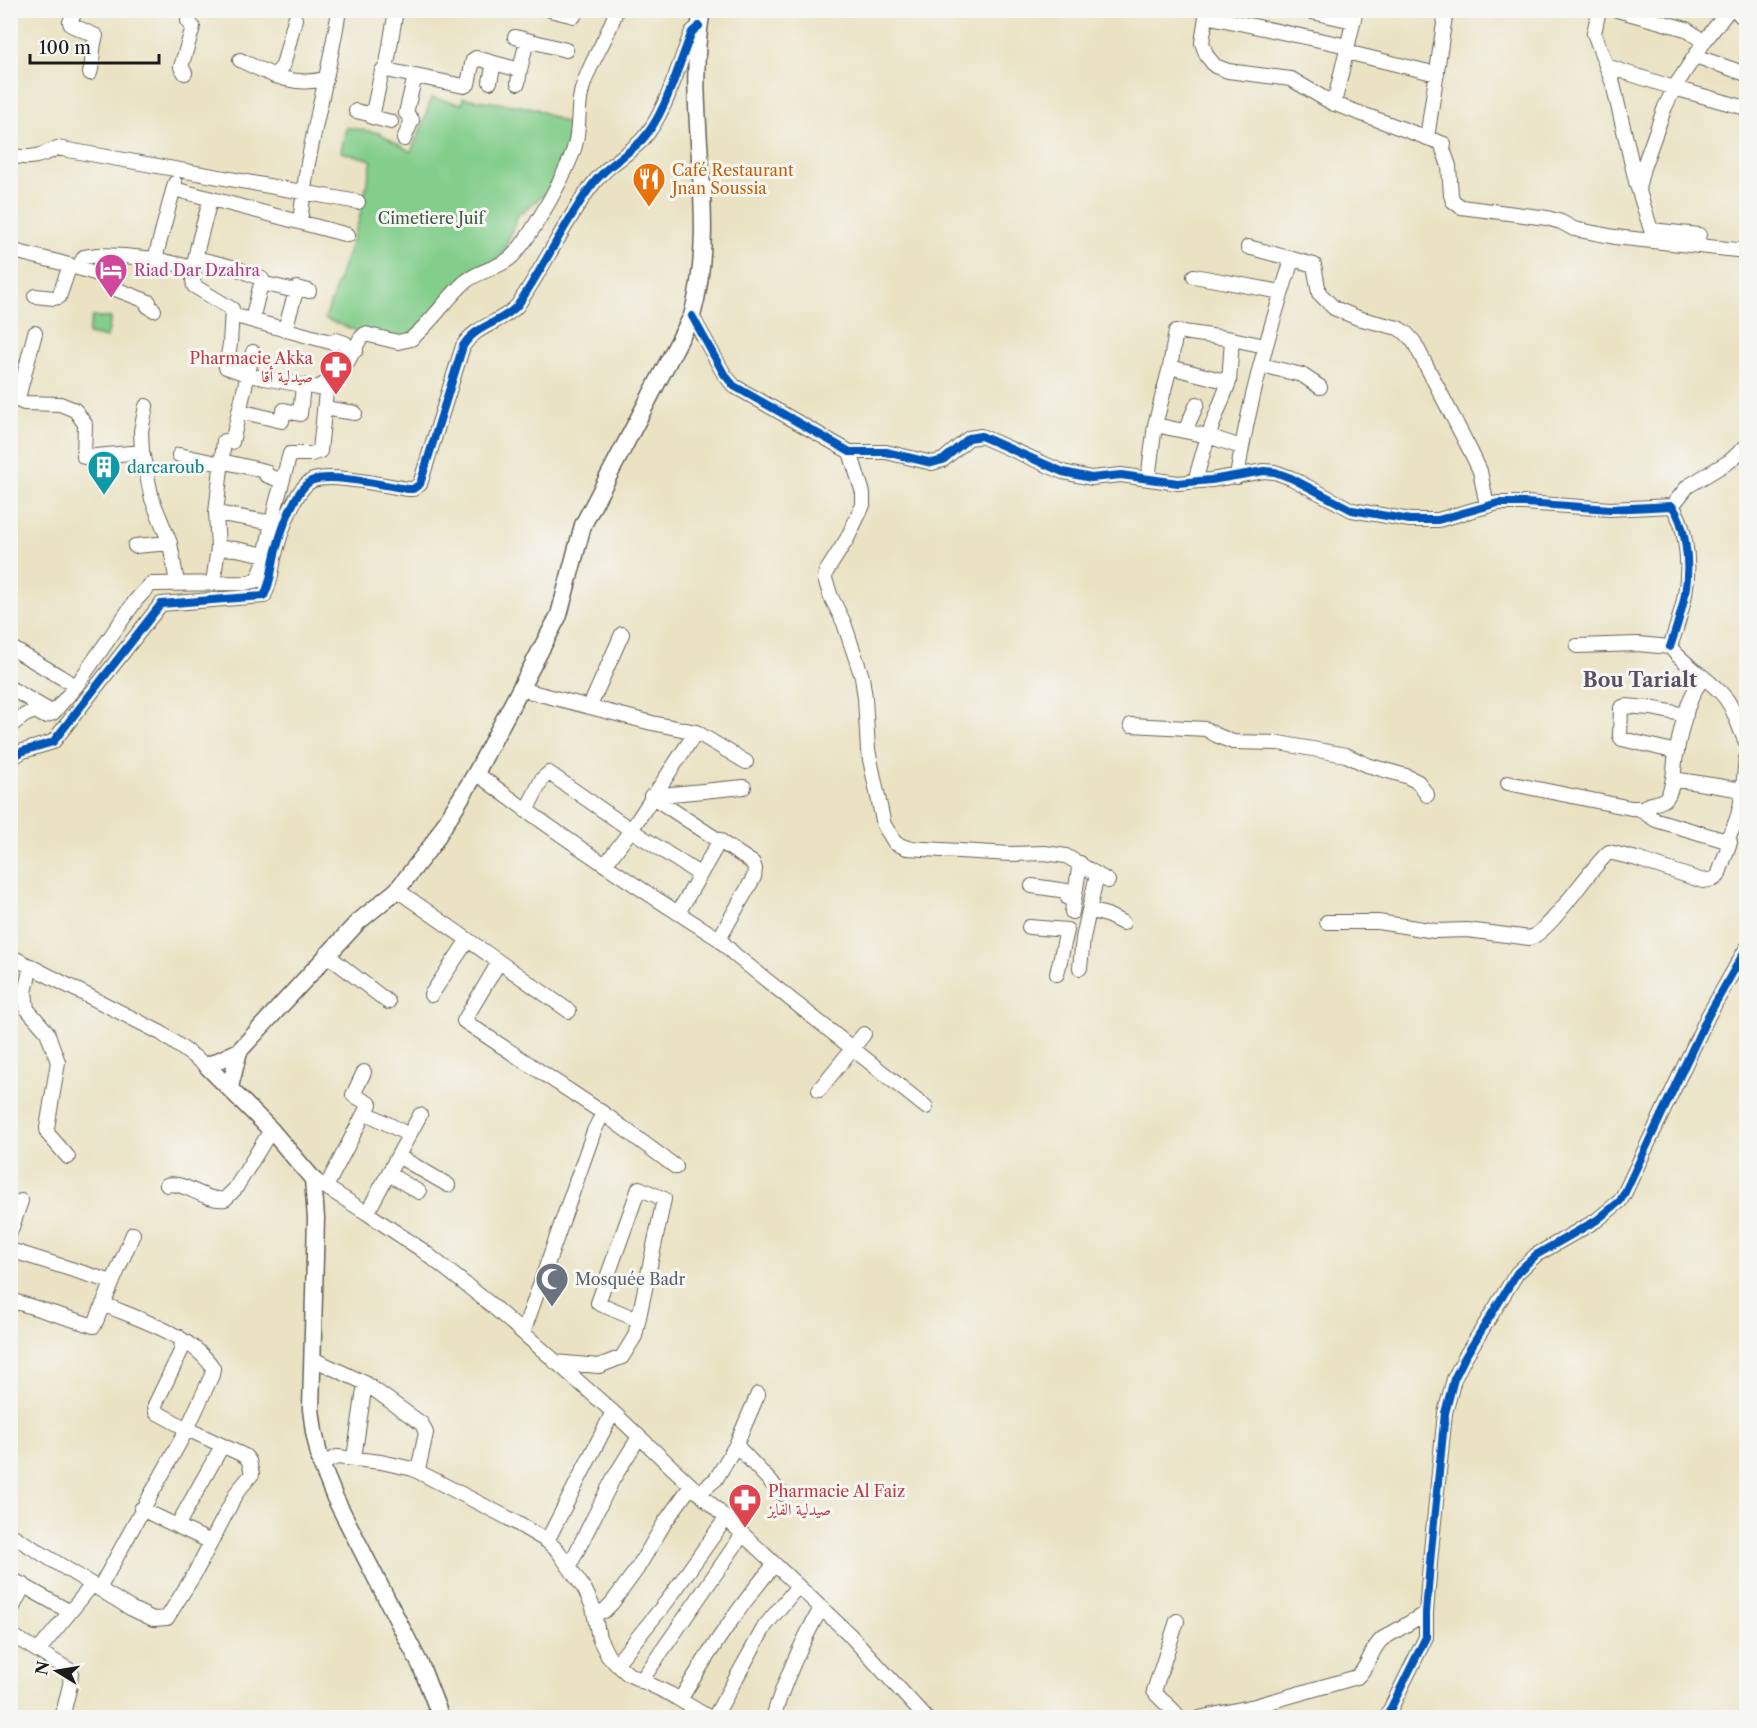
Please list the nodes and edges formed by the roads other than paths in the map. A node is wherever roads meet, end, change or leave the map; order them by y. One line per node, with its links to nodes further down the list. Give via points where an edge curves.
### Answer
1 (76, 10): 27 (street, via 71,25 96,36)
2 (189, 10): 28 (street, via 188,21 193,27 181,67)
3 (339, 10): 33 (street)
4 (396, 10): 26 (street)
5 (550, 10): 6 (street, via 574,16)
6 (575, 10)
7 (616, 10): 72 (street, via 583,87 574,148 516,252 470,278 411,339 398,342 365,334)
8 (1303, 10): 15 (street)
9 (1446, 10): 29 (street)
10 (1599, 10): 25 (street, via 1594,33)
11 (1617, 10): 19 (street, via 1686,29)
12 (1729, 10): 19 (street)
13 (1736, 10): 17 (street)
14 (1207, 13): 20 (street); 36 (street, via 1202,42 1215,66 1291,79)
15 (1355, 16): 20 (street)
16 (700, 18): 66 (main road, via 696,113 703,233 700,280); 127 (street, via 662,107 647,132 599,175 517,306 472,333 462,346 420,484 408,489 326,478 312,481 303,489 287,520 264,596 161,604 53,742 23,750)
17 (1746, 18)
18 (295, 19): 32 (street, via 283,66)
19 (1704, 42): 22 (street)
20 (1347, 49): 29 (street); 36 (street)
21 (566, 50): 24 (street, via 521,39 519,77)
22 (1695, 56): 30 (street); 35 (street)
23 (240, 60): 32 (street)
24 (494, 63): 31 (street, via 474,58 467,86); 34 (street)
25 (1606, 66): 35 (street); 45 (street)
26 (386, 69): 31 (street); 39 (street, via 382,70)
27 (90, 73)
28 (185, 73)
29 (1437, 74): 41 (street)
30 (1746, 74)
31 (415, 75): 42 (street, via 406,113 412,120)
32 (273, 76): 33 (street, via 309,83)
33 (325, 80): 47 (street)
34 (490, 82)
35 (1674, 88): 37 (street); 45 (street)
36 (1334, 104): 41 (street)
37 (1746, 108)
38 (356, 111): 39 (street)
39 (373, 115): 40 (street)
40 (391, 122)
41 (1427, 138): 55 (street, via 1444,144 1451,195 1461,207 1546,218 1574,229 1615,237)
42 (404, 139)
43 (10, 155): 44 (street, via 39,157 57,148)
44 (178, 170): 46 (street); 47 (street)
45 (1638, 188): 52 (street, via 1651,230)
46 (174, 189): 48 (street); 56 (street)
47 (304, 193): 49 (street); 50 (street)
48 (210, 201): 50 (street); 58 (street)
49 (358, 202)
50 (300, 222): 51 (street)
51 (348, 235)
52 (1699, 235)
53 (1248, 247): 57 (street)
54 (10, 250): 59 (street)
55 (1746, 251)
56 (155, 259): 58 (street); 59 (street, via 91,255)
57 (1292, 260): 62 (street); 100 (street, via 1314,265 1319,293 1334,308 1402,330 1414,342 1476,461)
58 (195, 263): 61 (street, via 236,268 262,279); 65 (street, via 194,286 232,309)
59 (74, 267): 63 (street, via 59,297); 64 (street, via 108,277 113,288 149,302)
60 (1194, 276): 62 (street)
61 (261, 283): 67 (street); 68 (street, via 303,291)
62 (1281, 291): 71 (street)
63 (35, 296)
64 (154, 310)
65 (231, 315): 67 (street); 76 (street, via 226,367)
66 (692, 316): 93 (street, via 734,386); 117 (main road, via 584,525 562,608)
67 (252, 320): 68 (street)
68 (285, 329): 72 (street, via 334,343 336,340)
69 (35, 333): 81 (street)
70 (1232, 339): 71 (street); 75 (street, via 1176,331); 78 (street)
71 (1266, 346): 74 (street)
72 (356, 350): 77 (street, via 342,372)
73 (253, 352): 76 (street)
74 (1261, 365): 80 (street, via 1302,375); 91 (street)
75 (1170, 366): 78 (street); 87 (street)
76 (249, 375): 79 (street); 85 (street)
77 (327, 382): 79 (street, via 318,388); 84 (street)
78 (1229, 382): 89 (street)
79 (303, 386): 85 (street, via 300,414 284,410 282,421)
80 (1320, 387)
81 (14, 397): 92 (street, via 24,403 60,404 75,410 86,424 84,457)
82 (1197, 404): 88 (street)
83 (146, 406): 92 (street)
84 (324, 408): 86 (street); 98 (street, via 320,451 290,454)
85 (239, 411): 95 (street, via 232,442 224,441)
86 (355, 413)
87 (1155, 424): 88 (street); 97 (street)
88 (1185, 431): 89 (street)
89 (1208, 436): 91 (street); 99 (street)
90 (1746, 446): 101 (street, via 1730,461 1688,486)
91 (1241, 447): 96 (street)
92 (142, 452): 104 (street, via 152,499)
93 (850, 452): 97 (street, via 886,452 932,463 943,460 969,438 981,436 1079,477 1121,475); 141 (street, via 863,505 825,579 862,677 871,768 890,838 906,848 1045,854 1066,856)
94 (179, 455): 95 (street)
95 (221, 462): 98 (street, via 265,471); 102 (street)
96 (1237, 477): 99 (street); 100 (street, via 1264,471 1281,473 1352,510 1410,520 1438,520)
97 (1148, 479): 99 (street)
98 (282, 481): 103 (street)
99 (1195, 481)
100 (1486, 506): 101 (street)
101 (1672, 506): 113 (street, via 1684,534 1689,577)
102 (216, 513): 103 (street); 106 (street)
103 (273, 523): 107 (street)
104 (170, 543): 105 (street); 108 (street)
105 (135, 546)
106 (218, 548): 107 (street); 109 (street)
107 (266, 555): 109 (street, via 260,577 255,581)
108 (177, 583): 109 (street); 115 (street, via 154,583 142,592)
109 (213, 583)
110 (622, 634): 118 (street)
111 (1577, 645): 113 (street)
112 (10, 647): 115 (street)
113 (1670, 647): 114 (street)
114 (1704, 678): 120 (street, via 1694,691); 124 (street, via 1729,702)
115 (76, 686): 119 (street)
116 (10, 688): 119 (street)
117 (520, 689): 118 (street); 129 (main road)
118 (590, 706): 123 (street)
119 (53, 713): 121 (street, via 44,716 35,711)
120 (1686, 715): 125 (street); 125 (street, via 1651,708 1621,708 1622,739)
121 (12, 723)
122 (1131, 725): 134 (street, via 1206,729 1233,742 1279,743 1346,755 1406,776 1418,782)
123 (696, 732): 128 (street); 135 (street)
124 (1746, 742)
125 (1677, 752): 130 (street)
126 (1746, 758): 133 (street)
127 (10, 759)
128 (746, 762)
129 (476, 773): 137 (street); 145 (main road, via 432,845)
130 (1672, 779): 133 (street); 136 (street, via 1666,798)
131 (1508, 783): 136 (street)
132 (744, 787): 135 (street)
133 (1743, 790): 140 (street, via 1728,837)
134 (1427, 795)
135 (651, 796): 138 (street); 139 (street)
136 (1643, 808): 140 (street, via 1649,817)
137 (526, 811): 138 (street, via 549,773); 142 (street)
138 (631, 830): 142 (street); 143 (street)
139 (720, 840): 143 (street); 152 (street, via 753,863 755,869)
140 (1730, 842): 149 (street, via 1718,876 1703,882 1609,852 1551,920 1530,938 1378,922)
141 (1080, 863): 146 (street, via 1103,877); 148 (street)
142 (605, 865): 147 (street)
143 (699, 874): 147 (street)
144 (1032, 886): 148 (street, via 1066,891)
145 (397, 890): 153 (street); 155 (main road)
146 (1089, 910): 150 (street); 159 (street)
147 (678, 913): 152 (street)
148 (1066, 914): 151 (street); 160 (street, via 1067,930)
149 (1327, 922)
150 (1123, 923)
151 (1029, 927)
152 (720, 939): 165 (street)
153 (467, 940): 157 (street); 161 (street)
154 (1746, 949): 227 (street, via 1708,1016 1620,1201 1597,1220 1536,1255 1516,1273 1450,1388)
155 (326, 954): 162 (street); 166 (main road)
156 (10, 956): 158 (street)
157 (500, 962): 163 (street); 173 (street, via 464,1021)
158 (31, 966): 167 (street, via 161,1034); 178 (street, via 25,992 27,1009 47,1032 58,1062 48,1134)
159 (1080, 968)
160 (1057, 974)
161 (431, 995)
162 (388, 1002)
163 (569, 1011)
164 (864, 1034): 165 (street)
165 (852, 1048): 170 (street); 171 (street)
166 (239, 1051): 167 (main road); 169 (main road)
167 (207, 1066): 169 (main road)
168 (364, 1072): 172 (street, via 353,1095 370,1104)
169 (230, 1087): 175 (main road)
170 (819, 1090)
171 (926, 1107)
172 (365, 1112): 176 (street); 181 (street)
173 (603, 1113): 179 (street); 194 (street)
174 (420, 1115): 176 (street)
175 (271, 1130): 181 (main road); 182 (street, via 225,1199 210,1198 174,1183)
176 (409, 1135): 177 (street)
177 (398, 1156): 180 (street); 183 (street)
178 (68, 1157)
179 (676, 1167)
180 (389, 1174): 184 (street); 186 (street)
181 (319, 1183): 186 (street); 196 (main road)
182 (167, 1185)
183 (448, 1185)
184 (419, 1192)
185 (21, 1201): 187 (street)
186 (368, 1213): 194 (street, via 422,1250)
187 (10, 1233)
188 (133, 1234): 190 (street)
189 (10, 1250): 190 (street)
190 (112, 1282): 192 (street)
191 (10, 1300): 192 (street, via 94,1326)
192 (103, 1304): 195 (street)
193 (638, 1320): 193 (street, via 664,1199 639,1188 598,1303); 197 (street, via 635,1336 622,1357 614,1362 599,1366)
194 (523, 1333): 197 (street)
195 (178, 1336): 201 (street, via 213,1368); 201 (street, via 182,1349 155,1405 160,1415)
196 (313, 1359): 198 (street); 206 (main road, via 312,1409)
197 (555, 1362): 200 (street)
198 (365, 1383): 205 (street); 207 (street, via 425,1429)
199 (758, 1394): 203 (street)
200 (613, 1412): 202 (street); 215 (street)
201 (187, 1429): 204 (street); 210 (street)
202 (639, 1437): 208 (street); 218 (street)
203 (736, 1445): 208 (street, via 716,1479); 209 (street)
204 (222, 1446): 212 (street); 216 (street, via 245,1456 252,1474 237,1492)
205 (354, 1458): 206 (street, via 337,1457); 207 (street)
206 (321, 1464): 235 (main road, via 421,1666)
207 (418, 1470): 215 (street)
208 (695, 1490): 211 (street); 226 (street, via 665,1522 612,1603 604,1611)
209 (782, 1494)
210 (141, 1509): 212 (street); 222 (street)
211 (726, 1518): 214 (street); 231 (street, via 668,1600)
212 (177, 1526): 216 (street)
213 (10, 1534): 222 (street)
214 (743, 1534): 217 (street); 232 (street)
215 (547, 1541): 218 (street)
216 (211, 1542): 222 (street, via 167,1618 153,1619)
217 (775, 1564): 221 (street); 233 (street, via 724,1629)
218 (569, 1567): 226 (street)
219 (10, 1578): 220 (street)
220 (24, 1585): 223 (street); 225 (street)
221 (798, 1586): 224 (street); 236 (street, via 765,1626)
222 (95, 1587): 225 (street)
223 (12, 1608)
224 (821, 1608): 237 (street, via 796,1654); 238 (street)
225 (70, 1612): 230 (street)
226 (594, 1612): 231 (street, via 601,1643)
227 (1426, 1613): 240 (street, via 1382,1639 1357,1677); 241 (street, via 1426,1636)
228 (1177, 1621): 239 (street, via 1154,1691)
229 (10, 1634): 230 (street)
230 (39, 1650): 234 (street, via 72,1674)
231 (616, 1664): 232 (street)
232 (641, 1681): 233 (street)
233 (680, 1700): 236 (street)
234 (62, 1718)
235 (441, 1718)
236 (712, 1718)
237 (773, 1718)
238 (926, 1718)
239 (1179, 1718)
240 (1199, 1718)
241 (1386, 1718)

